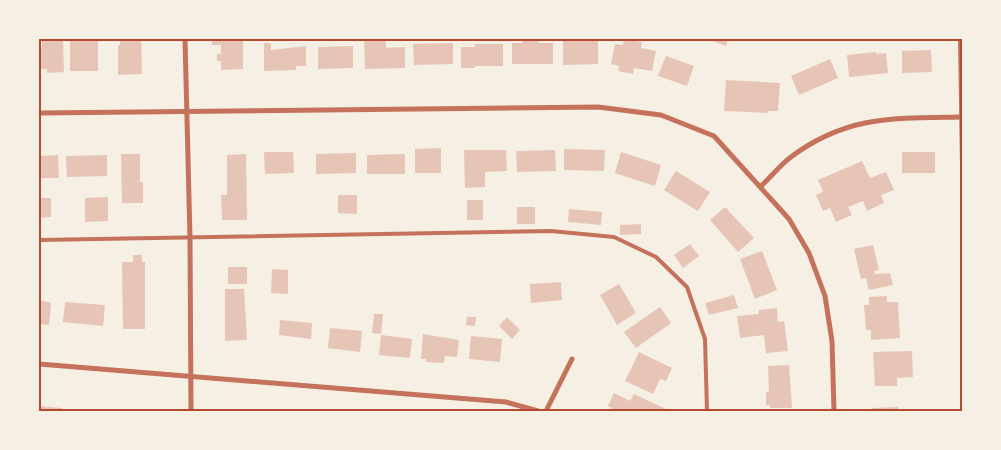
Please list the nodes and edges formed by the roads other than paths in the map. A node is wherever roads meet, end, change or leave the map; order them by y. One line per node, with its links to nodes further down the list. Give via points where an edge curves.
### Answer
1 (185, 39): 3 (street)
2 (960, 39): 5 (lane)
3 (186, 111): 4 (street); 7 (street, via 598,107 661,114 714,136); 8 (street)
4 (39, 113)
5 (962, 117): 6 (lane); 7 (street, via 864,122 832,132 791,157)
6 (962, 166)
7 (761, 186): 17 (street, via 789,219 809,253 825,296 832,341)
8 (190, 238): 9 (lane); 12 (street); 16 (lane, via 551,231 614,237 656,256 687,287 705,339)
9 (39, 240)
10 (572, 359): 15 (street)
11 (39, 364): 12 (street)
12 (191, 375): 13 (street); 14 (street, via 506,402)
13 (191, 411)
14 (538, 411)
15 (546, 411)
16 (707, 411)
17 (834, 411)

